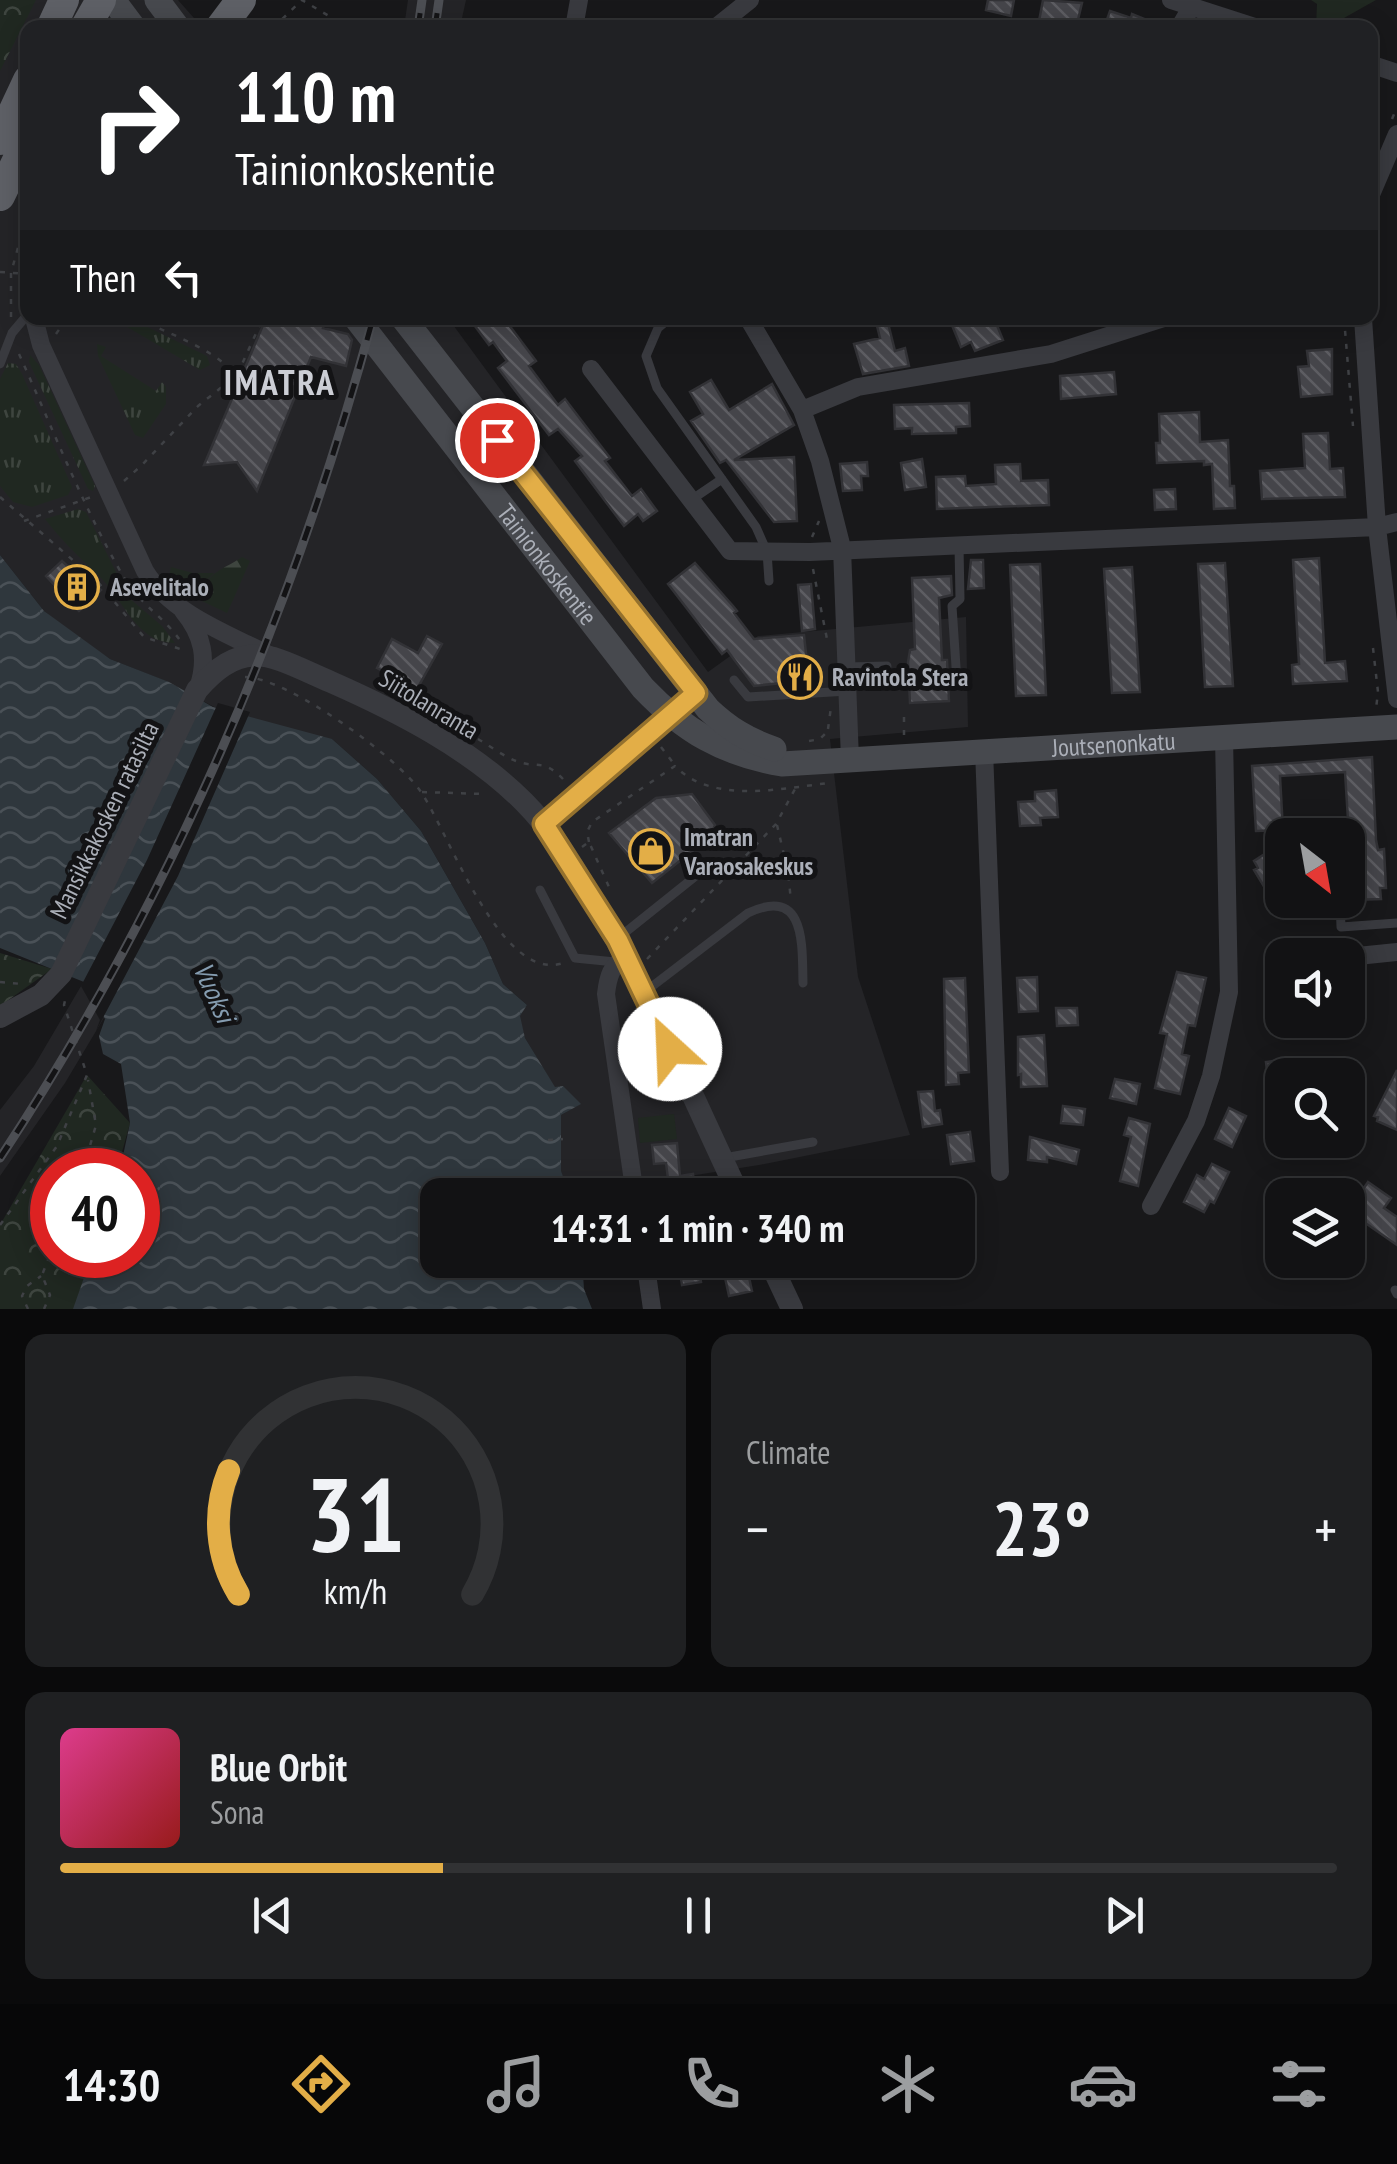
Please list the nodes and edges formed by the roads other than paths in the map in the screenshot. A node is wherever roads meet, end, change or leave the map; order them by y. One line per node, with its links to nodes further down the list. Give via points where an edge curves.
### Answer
1 (750, 0): 4 (street)
2 (1172, 0): 3 (street)
3 (1192, 6): 5 (street); 6 (street)
4 (725, 20)
5 (1184, 20)
6 (1234, 20)
7 (20, 97): 9 (highway)
8 (1397, 134): 11 (street)
9 (0, 140)
10 (20, 155): 12 (highway)
11 (1378, 178)
12 (0, 196)
13 (20, 324): 21 (lane)
14 (36, 325): 32 (street, via 145,572)
15 (361, 325): 42 (main road, Tainionkoskentie)
16 (407, 325): 40 (main road, Tainionkoskentie)
17 (662, 325): 24 (lane, via 646,356 656,388)
18 (752, 325): 23 (street)
19 (1142, 325): 23 (street, via 1050,354 858,387)
20 (1363, 325): 27 (street)
21 (0, 364)
22 (591, 370): 25 (street)
23 (802, 410): 29 (street)
24 (722, 479): 25 (lane); 30 (lane)
25 (691, 500): 30 (street, via 730,552)
26 (1397, 522): 27 (street)
27 (1377, 527): 28 (street); 41 (street)
28 (959, 543): 29 (street); 37 (lane, via 960,599 952,606)
29 (842, 548): 30 (street); 35 (street)
30 (767, 552): 31 (lane)
31 (769, 581)
32 (179, 607): 33 (street); 38 (street, via 203,648)
33 (270, 656): 38 (street, via 232,658); 47 (street, Siitolanranta, via 424,728 502,782)
34 (887, 666): 35 (lane)
35 (847, 667): 39 (street)
36 (734, 680): 39 (lane, via 748,697)
37 (957, 682)
38 (197, 690): 57 (street, Mansikkakosken ratasilta, via 64,982)
39 (840, 691): 46 (street, via 849,728)
40 (696, 693): 42 (street); 46 (main road, Joutsenonkatu, via 754,743)
41 (1397, 699)
42 (670, 716): 46 (main road, Joutsenonkatu, via 752,759); 47 (street)
43 (1397, 727): 44 (main road, Joutsenonkatu)
44 (1224, 737): 45 (main road, Joutsenonkatu); 63 (street, via 1228,992 1196,1121)
45 (984, 750): 46 (main road, Joutsenonkatu); 60 (street)
46 (840, 761)
47 (544, 824): 53 (street)
48 (698, 875): 53 (lane)
49 (540, 890): 53 (lane, via 575,958)
50 (1341, 918): 51 (lane, via 1341,927)
51 (1397, 923)
52 (1397, 952): 54 (street)
53 (626, 955): 56 (street); 61 (street, via 607,980 606,994)
54 (1365, 955)
55 (803, 984): 56 (lane, via 798,925 781,906 764,905)
56 (644, 993): 59 (street)
57 (0, 1018)
58 (813, 1142): 59 (lane)
59 (721, 1158): 62 (street)
60 (1000, 1172)
61 (633, 1178)
62 (731, 1178)
63 (1151, 1206)
64 (647, 1278): 66 (street)
65 (777, 1278): 67 (street)
66 (652, 1309)
67 (792, 1309)

